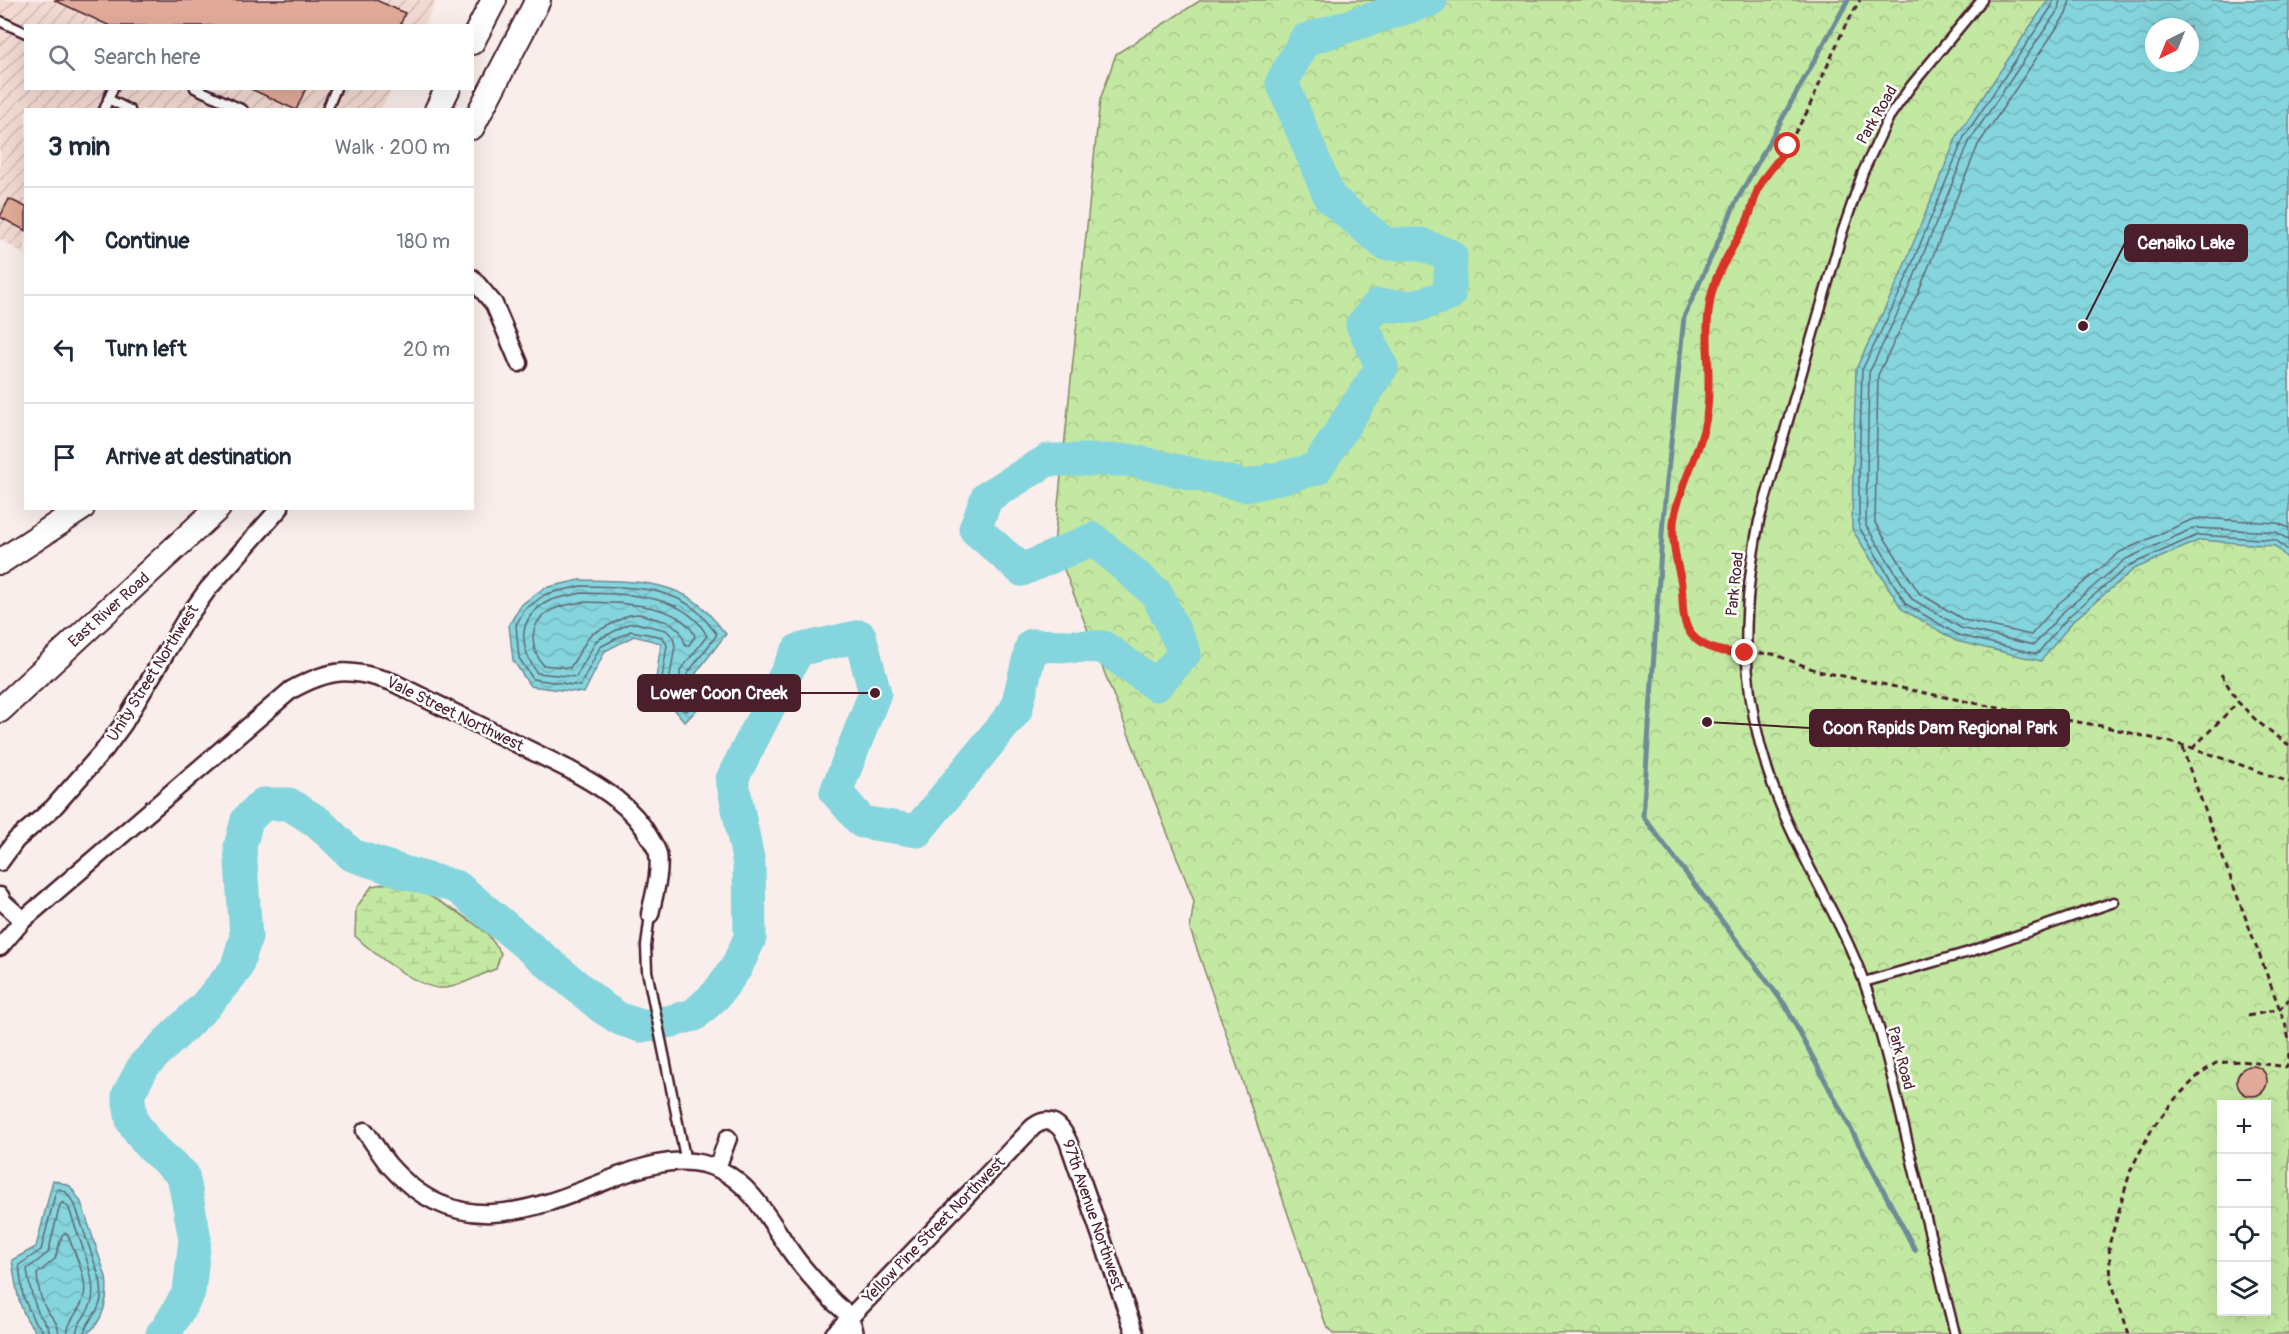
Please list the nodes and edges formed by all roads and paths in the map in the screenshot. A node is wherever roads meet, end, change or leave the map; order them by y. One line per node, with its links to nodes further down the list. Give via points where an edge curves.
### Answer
1 (494, 0): 7 (main road)
2 (538, 0): 18 (main road)
3 (1860, 0): 25 (path, via 1806,114 1759,187 1748,218 1716,279 1709,303 1707,415 1675,514 1673,535 1684,618 1691,633 1711,648)
4 (1982, 0): 25 (lane, Park Road, via 1889,117 1863,172 1759,521 1751,560)
5 (0, 21): 6 (lane)
6 (24, 32)
7 (474, 38)
8 (112, 90): 12 (lane)
9 (199, 90): 15 (lane)
10 (335, 90): 16 (lane)
11 (447, 90): 17 (main road)
12 (108, 99): 13 (lane); 14 (lane)
13 (105, 108)
14 (126, 108)
15 (239, 108)
16 (328, 108)
17 (438, 108)
18 (474, 123)
19 (474, 280): 20 (street, via 494,304)
20 (519, 363)
21 (79, 510): 24 (main road)
22 (216, 510): 28 (main road, East River Road)
23 (278, 510): 33 (street, Unity Street Northwest, via 190,613 105,749)
24 (0, 562)
25 (1745, 653): 30 (path, via 1773,654 1818,671 2102,726); 39 (lane, Park Road, via 1755,730 1769,775 1784,815)
26 (2220, 674): 27 (path)
27 (2238, 702): 29 (path); 31 (path)
28 (0, 710)
29 (2289, 745)
30 (2183, 747): 31 (path); 41 (path)
31 (2193, 748): 32 (path)
32 (2289, 782)
33 (0, 861)
34 (0, 896): 37 (street)
35 (2114, 902): 39 (lane, via 1969,952)
36 (650, 914): 37 (street, Vale Street Northwest, via 658,853 643,825 621,802 570,770 392,682 366,673 338,671 315,677 291,690); 49 (lane, Vale Street Northwest, via 647,971)
37 (23, 920): 38 (street, Vale Street Northwest)
38 (0, 948)
39 (1864, 982): 55 (lane, Park Road, via 1891,1073)
40 (2289, 999): 41 (path)
41 (2280, 1009): 42 (path); 43 (path)
42 (2248, 1016)
43 (2289, 1040)
44 (2289, 1053): 45 (path)
45 (2288, 1067): 56 (path, via 2241,1061 2216,1063 2200,1073 2153,1127 2131,1169 2109,1245 2111,1281)
46 (1033, 1127): 51 (street, Yellow Pine Street Northwest); 54 (street, 97th Avenue Northwest, via 1052,1121 1068,1141)
47 (365, 1131): 49 (street, via 406,1182 452,1209 471,1213 526,1209 648,1165)
48 (728, 1138): 50 (street)
49 (686, 1161): 50 (street)
50 (717, 1168): 51 (street, via 736,1180 754,1199 795,1258)
51 (850, 1318): 52 (street, Yellow Pine Street Northwest); 53 (street)
52 (834, 1334)
53 (855, 1334)
54 (1135, 1334)
55 (1955, 1334)
56 (2129, 1334)

